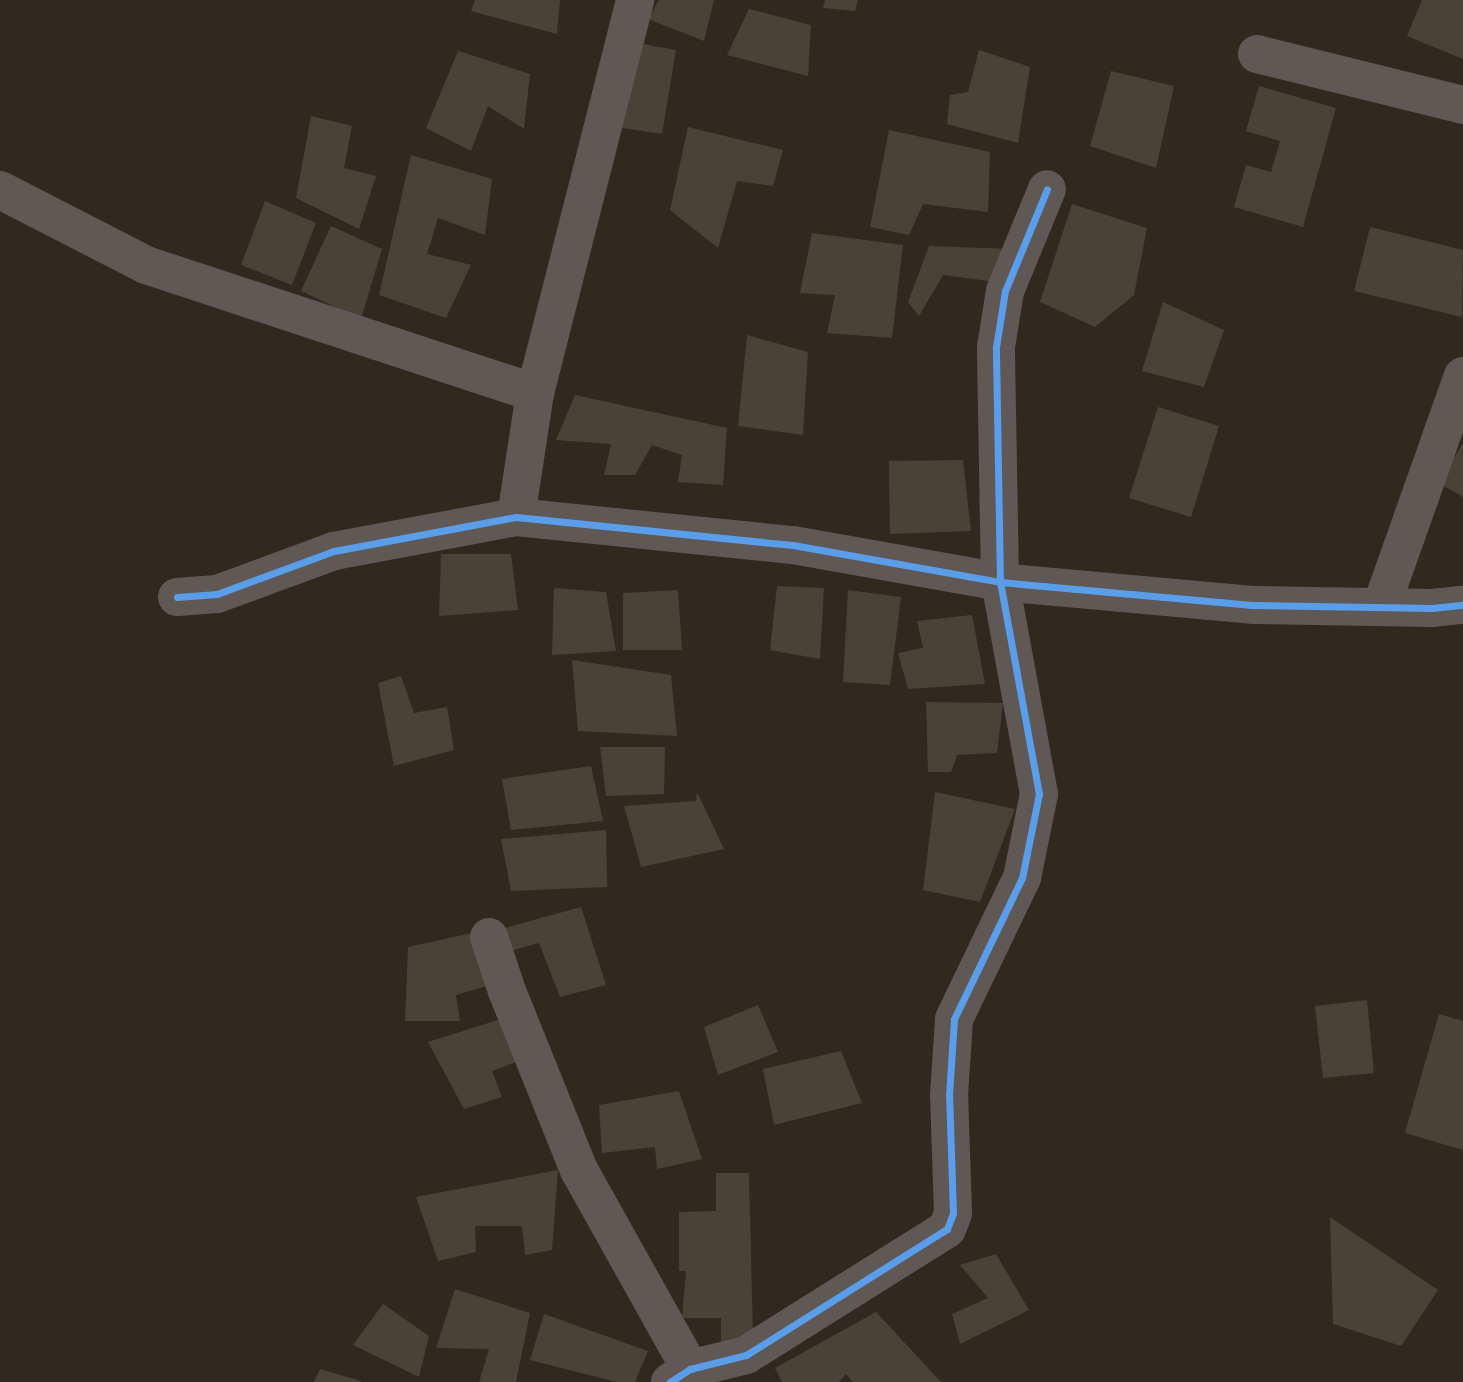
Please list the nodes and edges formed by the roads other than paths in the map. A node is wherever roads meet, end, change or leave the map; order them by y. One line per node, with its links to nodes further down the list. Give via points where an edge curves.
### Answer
1 (635, 0): 7 (street)
2 (1257, 54): 3 (street)
3 (1463, 105)
4 (1046, 189): 9 (street, via 1005,290 996,346)
5 (0, 190): 7 (street, via 146,265)
6 (1463, 376): 12 (street)
7 (535, 393): 8 (street)
8 (516, 517): 9 (street, via 793,545); 10 (street, via 334,551 217,594)
9 (1000, 582): 12 (street, via 1255,605); 14 (street, via 1039,794 1022,878 954,1018 949,1095 953,1213 947,1229 746,1354)
10 (177, 597)
11 (1463, 605): 12 (street)
12 (1381, 607)
13 (489, 937): 14 (street, via 579,1170)
14 (680, 1376)

